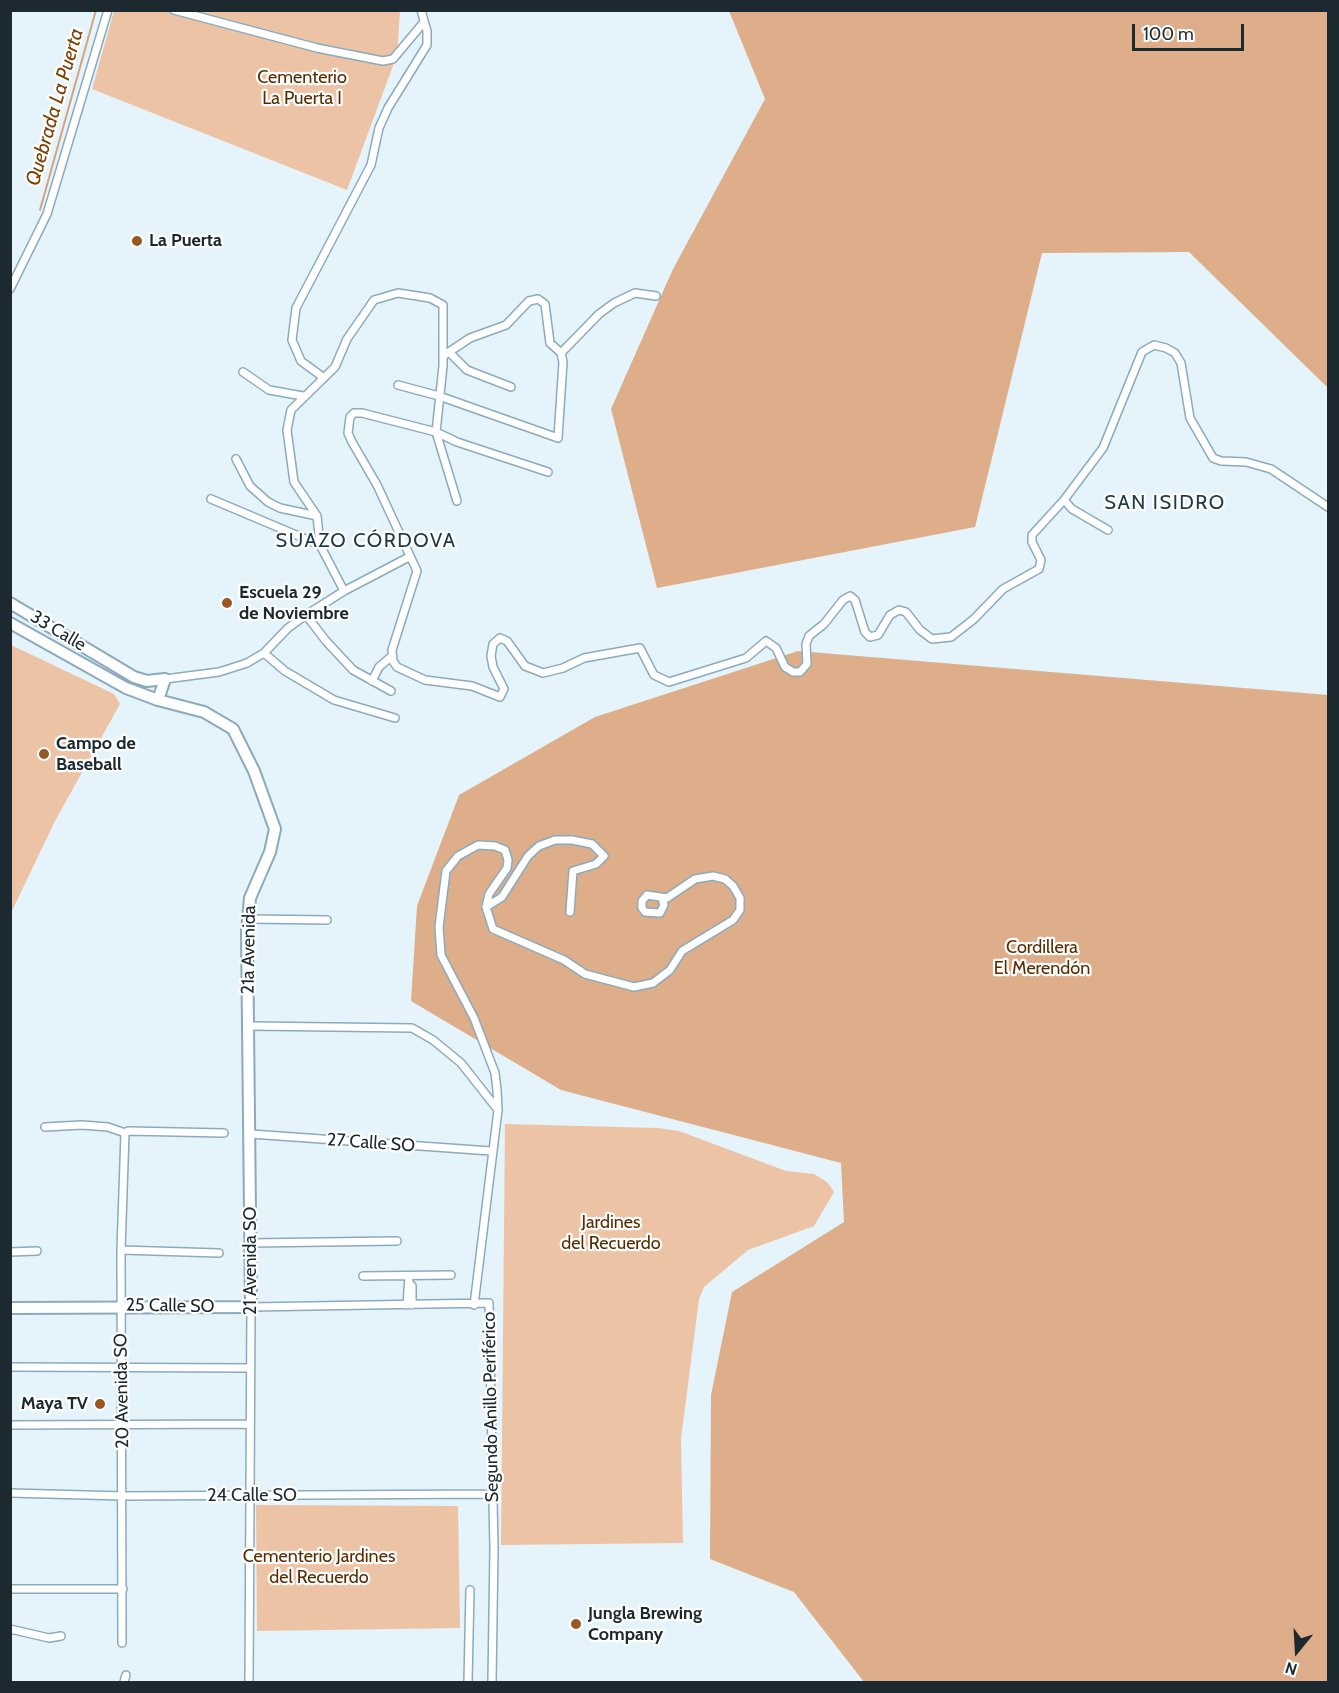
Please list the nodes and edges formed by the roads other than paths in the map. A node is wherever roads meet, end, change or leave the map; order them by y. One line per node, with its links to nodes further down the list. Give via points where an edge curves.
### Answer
1 (108, 10): 5 (street, via 47,214)
2 (174, 10): 4 (street, via 317,48 383,61 393,59)
3 (421, 10): 4 (street)
4 (424, 22): 10 (street, via 427,45 388,108 371,165 296,308 292,340 301,361)
5 (10, 289)
6 (656, 296): 7 (street, via 635,294 614,303)
7 (561, 353): 8 (street, via 550,344 545,304 538,299 529,301 506,326 470,338); 14 (street, via 558,438)
8 (446, 354): 10 (street, via 443,304 398,293 374,300 347,339 335,367); 12 (street, via 467,370); 14 (street)
9 (243, 372): 13 (street, via 269,390)
10 (324, 378): 13 (street)
11 (398, 385): 14 (street)
12 (511, 387)
13 (303, 396): 22 (street, via 291,410 288,447 294,482)
14 (439, 396): 15 (street)
15 (436, 432): 17 (street); 20 (street); 25 (street, via 362,413 354,413 347,424 352,442)
16 (237, 459): 22 (street, via 250,486 268,502)
17 (548, 472)
18 (211, 499): 24 (street)
19 (1064, 500): 21 (street, via 1103,448 1142,352 1154,345 1175,353 1181,363 1190,418 1213,458 1271,468); 23 (street); 31 (street, via 1032,535 1041,560 1037,572 1003,589 964,627 945,639 926,635 908,613 899,610 890,615 878,635 868,636 850,596 809,636 807,664 800,672 785,667 776,648 766,641 746,658 675,681 657,678 643,651 636,647 584,658 543,673 525,666 507,641 500,638 493,644 491,656 504,689 502,696 496,698 472,686 425,680 397,666)
20 (457, 501)
21 (1329, 507)
22 (317, 516): 24 (street)
23 (1108, 530)
24 (320, 545): 26 (street)
25 (410, 557): 26 (street); 31 (street, via 416,567 416,579)
26 (344, 591): 28 (street)
27 (10, 603): 32 (street, 33 Calle)
28 (306, 615): 30 (street); 35 (street, via 344,661)
29 (10, 623): 33 (street, 33 Calle)
30 (264, 653): 34 (street, via 219,672); 38 (street, via 285,671 334,700)
31 (392, 656): 35 (street, via 379,667)
32 (106, 660): 33 (street); 34 (street, 33 Calle, via 134,677 147,681)
33 (99, 672): 37 (street)
34 (165, 679): 37 (street)
35 (372, 681): 36 (street)
36 (391, 691)
37 (158, 700): 42 (street, 21a Avenida, via 219,719 241,741 275,829 270,852 250,898)
38 (395, 718)
39 (662, 898): 40 (street, via 695,879 713,876 733,886 740,898 740,910 733,920 682,951 670,970 653,983 634,987 585,974 564,960 493,929)
40 (486, 907): 41 (street, via 502,897 528,856 539,846 555,840 572,840 592,844 604,856 596,864 573,871); 45 (street, Segundo Anillo Periférico, via 508,860 505,850 478,845 458,855 446,871 439,927 441,956 474,1018 495,1073)
41 (570, 912)
42 (250, 919): 43 (street); 44 (street, 21a Avenida)
43 (327, 920)
44 (250, 1026): 45 (street, via 412,1028 434,1040 461,1063); 48 (street, 21 Avenida SO)
45 (498, 1110): 50 (street, Segundo Anillo Periférico)
46 (45, 1127): 49 (street, via 108,1127)
47 (224, 1133): 49 (street, via 128,1131)
48 (251, 1134): 50 (street, 27 Calle SO); 52 (street, 21 Avenida SO)
49 (124, 1136): 53 (street, 20 Avenida SO)
50 (491, 1151): 61 (street, Segundo Anillo Periférico)
51 (397, 1241): 52 (street)
52 (251, 1243): 63 (street, 21 Avenida SO)
53 (121, 1250): 56 (street); 62 (street, 20 Avenida SO)
54 (36, 1251): 55 (street)
55 (10, 1252)
56 (219, 1253)
57 (451, 1275): 59 (street)
58 (363, 1276): 59 (street)
59 (409, 1280): 60 (street)
60 (410, 1305): 61 (street, 25 Calle SO); 63 (street, 25 Calle SO)
61 (474, 1305): 72 (street, Segundo Anillo Periférico, via 491,1304)
62 (122, 1306): 63 (street, 25 Calle SO); 64 (street, 25 Calle SO); 65 (street, 20 Avenida SO)
63 (251, 1307): 67 (street, 21 Avenida SO)
64 (10, 1308)
65 (121, 1367): 66 (street); 67 (street); 70 (street, 20 Avenida SO)
66 (10, 1368)
67 (250, 1368): 68 (street, 21 Avenida SO)
68 (250, 1424): 70 (street); 74 (street, 21 Avenida SO)
69 (10, 1425): 70 (street)
70 (122, 1426): 73 (street, 20 Avenida SO)
71 (10, 1493): 73 (street, 24 Calle SO)
72 (493, 1494): 74 (street, 24 Calle SO); 83 (street, Segundo Anillo Periférico)
73 (123, 1496): 74 (street, 24 Calle SO); 76 (street, 20 Avenida SO)
74 (249, 1496): 81 (street)
75 (10, 1589): 76 (street)
76 (123, 1589): 80 (street, 20 Avenida SO)
77 (470, 1590): 82 (street)
78 (10, 1629): 79 (street, via 49,1638)
79 (61, 1636)
80 (122, 1643)
81 (249, 1683)
82 (468, 1683)
83 (492, 1683)

